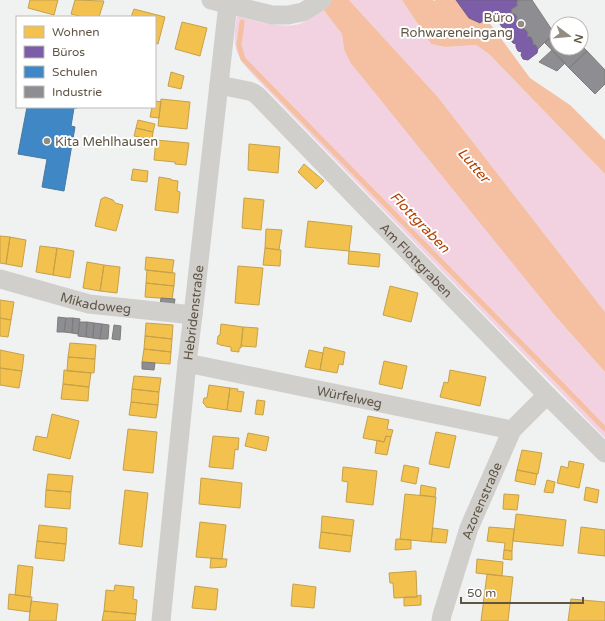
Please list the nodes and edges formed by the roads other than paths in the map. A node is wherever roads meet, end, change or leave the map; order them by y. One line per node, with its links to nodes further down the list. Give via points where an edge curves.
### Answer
1 (219, 2): 2 (street, via 272,15 288,16 303,12); 3 (street, Hebridenstraße)
2 (320, 2)
3 (219, 85): 5 (street, Hebridenstraße); 7 (street, Am Flottgraben, via 249,91 258,96)
4 (0, 279): 5 (street, Mikadoweg, via 89,304)
5 (193, 315): 6 (street, Hebridenstraße)
6 (187, 363): 8 (street, Würfelweg); 10 (street, Hebridenstraße)
7 (547, 396): 8 (street, Azorenstraße); 9 (street, Am Flottgraben)
8 (512, 430): 11 (street, Azorenstraße, via 469,528)
9 (605, 453)
10 (161, 621)
11 (441, 621)

